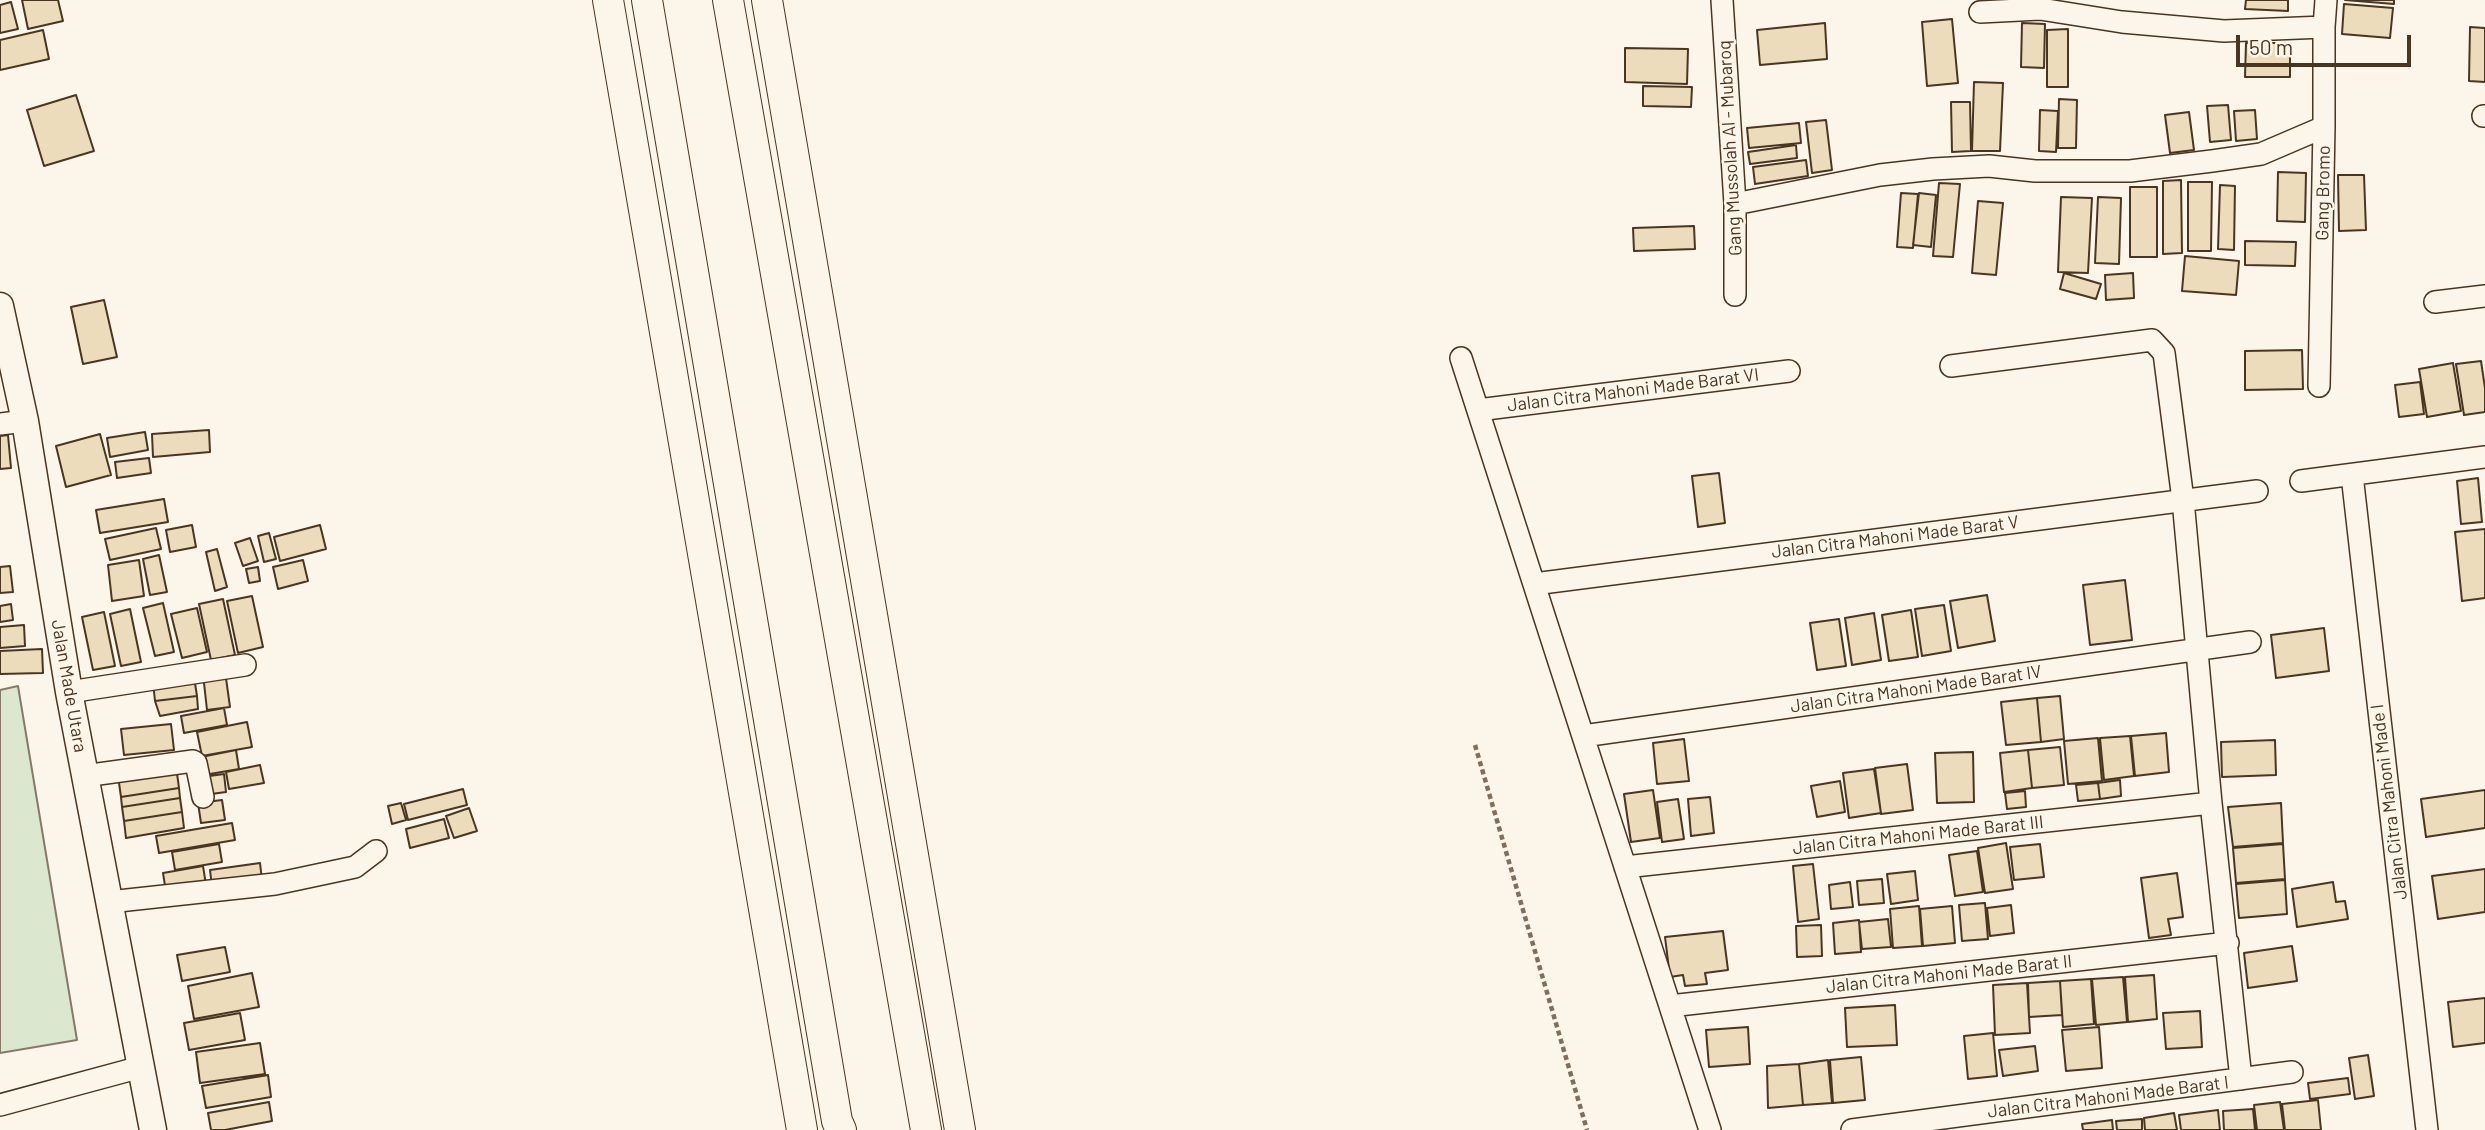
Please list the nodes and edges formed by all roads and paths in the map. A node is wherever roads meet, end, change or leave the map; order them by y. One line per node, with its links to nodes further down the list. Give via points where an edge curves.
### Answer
1 (608, 0): 48 (main road)
2 (647, 0): 49 (main road)
3 (728, 0): 50 (main road)
4 (767, 0): 51 (main road)
5 (1722, 0): 10 (street, Gang Mussolah Al - Mubaroq)
6 (2326, 0): 8 (street, Gang Bromo)
7 (1980, 12): 8 (street, via 2040,9 2224,31)
8 (2324, 27): 9 (street, Gang Bromo)
9 (2324, 127): 10 (street, via 2261,154 2212,161 2130,171 1989,166 1933,169 1880,174); 18 (street, Gang Bromo)
10 (1735, 204): 11 (street, Gang Mussolah Al - Mubaroq)
11 (1735, 295)
12 (2485, 296): 13 (street)
13 (2435, 302)
14 (0, 306): 20 (street, Jalan Made Utara)
15 (1461, 358): 19 (street)
16 (1951, 366): 25 (street, via 2152,340 2164,353)
17 (1789, 371): 19 (street, Jalan Citra Mahoni Made Barat VI)
18 (2319, 386)
19 (1478, 410): 26 (street)
20 (13, 423): 30 (street, Jalan Made Utara)
21 (2485, 457): 22 (street)
22 (2352, 475): 23 (street); 55 (street, Jalan Citra Mahoni Made I)
23 (2301, 481)
24 (2257, 491): 25 (street, Jalan Citra Mahoni Made Barat V)
25 (2183, 500): 26 (street, Jalan Citra Mahoni Made Barat V); 28 (street)
26 (1534, 584): 31 (street)
27 (2250, 642): 28 (street, Jalan Citra Mahoni Made Barat IV)
28 (2198, 649): 31 (street, Jalan Citra Mahoni Made Barat IV); 35 (street)
29 (245, 665): 30 (street)
30 (69, 692): 33 (street, Jalan Made Utara)
31 (1583, 736): 37 (street)
32 (1475, 745): 52 (path)
33 (85, 776): 34 (street, via 193,761); 38 (street, Jalan Made Utara)
34 (203, 797)
35 (2211, 803): 37 (street, Jalan Citra Mahoni Made Barat III); 39 (street)
36 (376, 851): 38 (street, via 355,867 275,884)
37 (1625, 867): 40 (street)
38 (109, 902): 41 (street, Jalan Made Utara)
39 (2228, 943): 40 (street, Jalan Citra Mahoni Made Barat II); 43 (street)
40 (1670, 1006): 53 (street)
41 (141, 1067): 44 (street); 47 (street, Jalan Made Utara)
42 (2292, 1072): 43 (street, Jalan Citra Mahoni Made Barat I)
43 (2241, 1079): 45 (street, Jalan Citra Mahoni Made Barat I)
44 (0, 1105)
45 (1954, 1123): 46 (street, Jalan Citra Mahoni Made Barat I)
46 (1878, 1128): 54 (street, Jalan Citra Mahoni Made Barat I)
47 (153, 1130)
48 (802, 1130)
49 (841, 1130)
50 (926, 1130)
51 (960, 1130)
52 (1587, 1130)
53 (1710, 1130)
54 (1852, 1130)
55 (2427, 1130)

